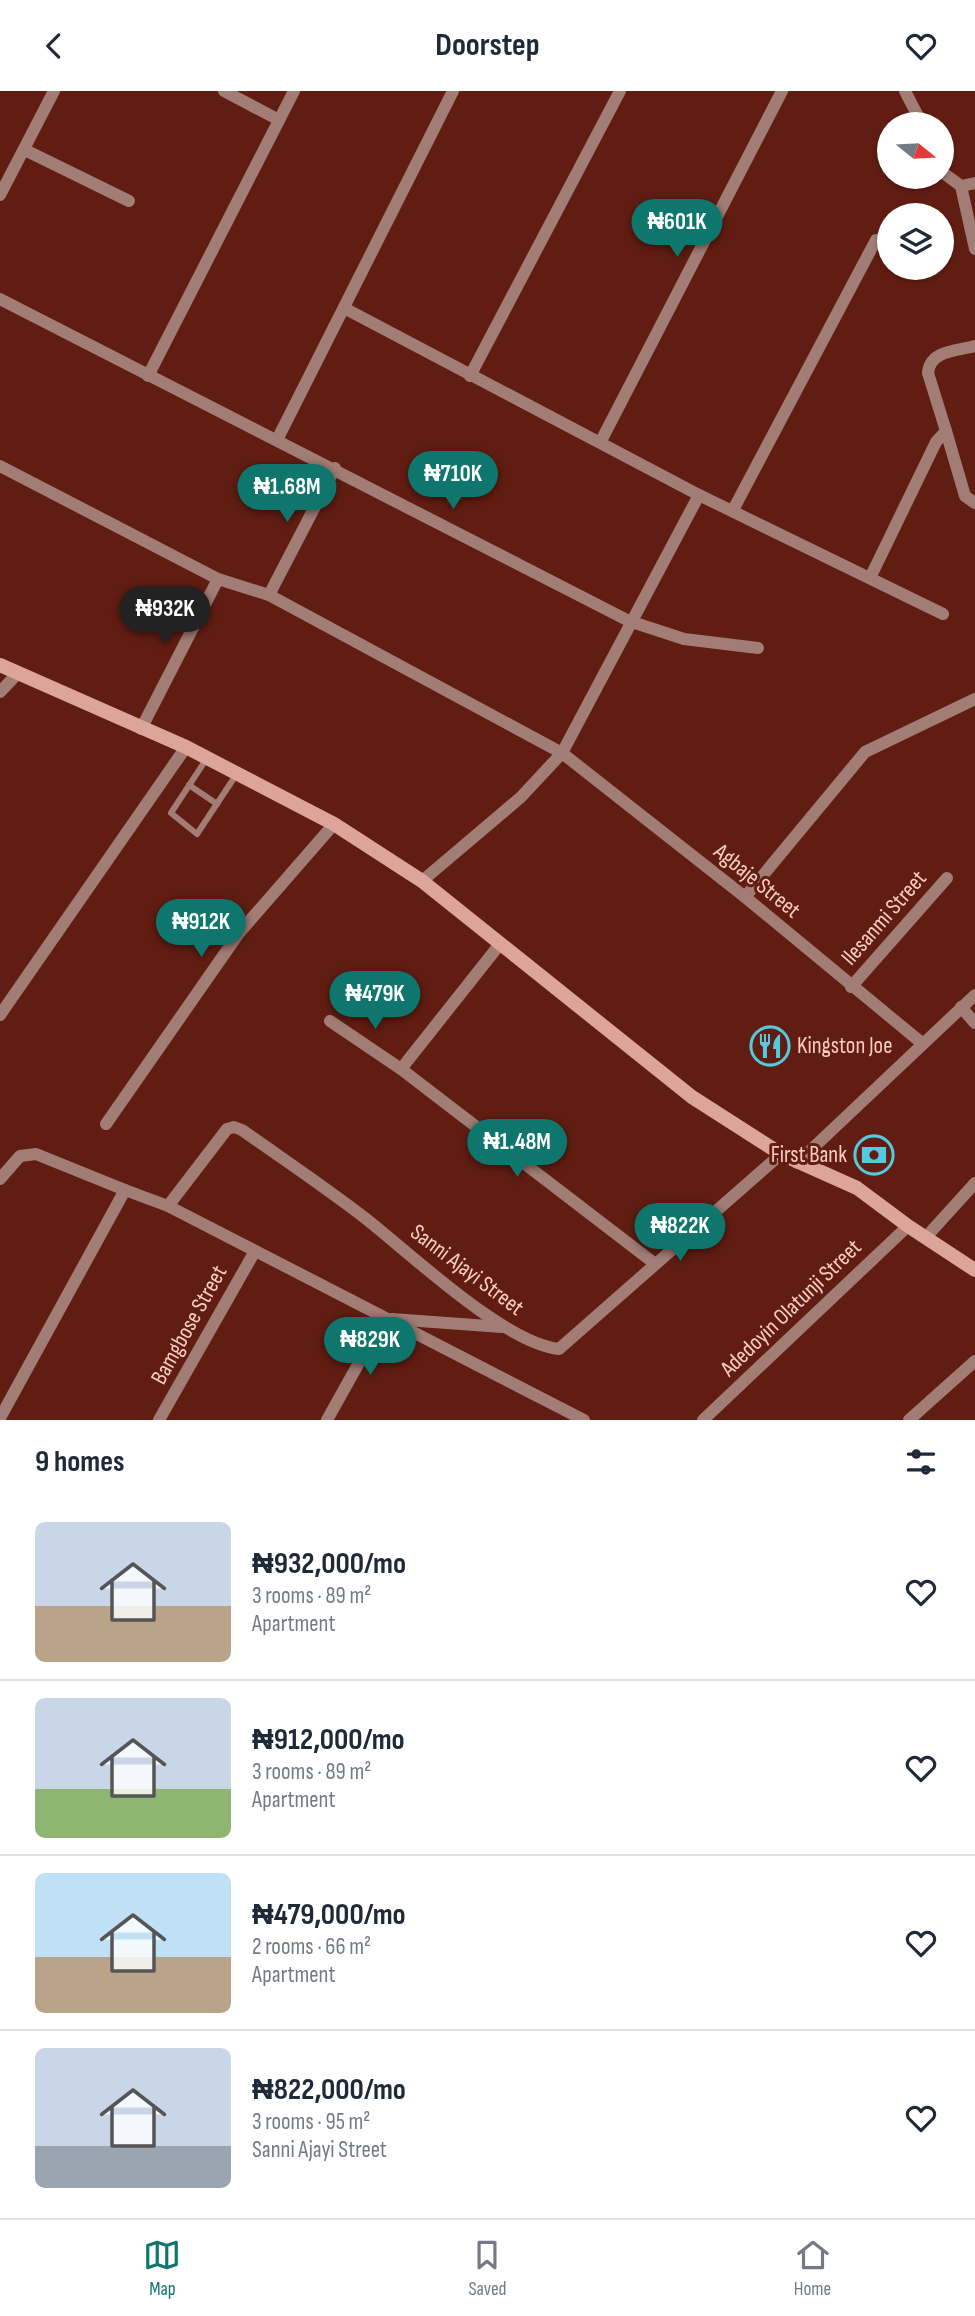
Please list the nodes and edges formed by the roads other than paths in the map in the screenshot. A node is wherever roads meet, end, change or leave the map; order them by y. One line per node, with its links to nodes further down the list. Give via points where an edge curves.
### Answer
1 (54, 91): 10 (street)
2 (224, 91): 9 (street)
3 (294, 91): 9 (street)
4 (453, 91): 19 (street)
5 (620, 91): 22 (street)
6 (782, 91): 25 (street)
7 (905, 91): 8 (street)
8 (916, 112)
9 (279, 120): 21 (street)
10 (25, 150): 14 (street); 15 (street)
11 (954, 180): 13 (street)
12 (975, 183): 13 (street)
13 (961, 185): 17 (street)
14 (0, 195)
15 (128, 201)
16 (876, 240): 30 (street)
17 (975, 249)
18 (0, 299): 21 (street)
19 (344, 308): 22 (street); 24 (street)
20 (975, 346): 23 (street, via 934,356 929,363)
21 (148, 376): 24 (street)
22 (470, 376): 25 (street)
23 (946, 431): 29 (street, via 965,496); 31 (street, via 936,442)
24 (277, 440): 27 (street)
25 (601, 441): 28 (street)
26 (0, 466): 32 (street, Agbaje Street)
27 (335, 468): 33 (street); 35 (street)
28 (699, 495): 30 (street); 35 (street)
29 (975, 503)
30 (733, 510): 31 (street)
31 (870, 578): 34 (street)
32 (218, 579): 33 (street, Agbaje Street); 41 (street)
33 (269, 595): 43 (street, Agbaje Street)
34 (943, 614)
35 (629, 621): 36 (street, via 684,639); 43 (street)
36 (758, 648)
37 (0, 665): 38 (main road)
38 (18, 673): 39 (street); 41 (main road)
39 (0, 692)
40 (975, 699): 51 (street, via 865,752)
41 (141, 729): 42 (main road)
42 (187, 747): 44 (main road); 56 (street)
43 (562, 753): 50 (street, via 521,797); 51 (street, Agbaje Street)
44 (207, 758): 45 (main road); 46 (lane)
45 (237, 774): 47 (lane); 48 (main road)
46 (189, 785): 47 (lane); 47 (lane, via 171,814 197,834)
47 (218, 804)
48 (334, 824): 50 (main road); 61 (street, via 239,933)
49 (947, 878): 53 (street, Ilesanmi Street)
50 (422, 881): 52 (main road)
51 (745, 897): 53 (street, Agbaje Street)
52 (500, 944): 60 (street); 62 (main road, via 660,1074)
53 (851, 987): 59 (street, Agbaje Street)
54 (975, 995): 55 (street)
55 (961, 1007): 58 (street); 59 (street)
56 (0, 1015)
57 (330, 1021): 60 (street)
58 (975, 1023)
59 (923, 1044): 63 (street)
60 (401, 1069): 71 (street)
61 (106, 1124)
62 (781, 1154): 63 (main road); 71 (street, Sanni Ajayi Street)
63 (797, 1163): 68 (main road, via 857,1188)
64 (0, 1179): 66 (street, via 20,1156 36,1154)
65 (975, 1183): 69 (street)
66 (125, 1189): 67 (street); 76 (street)
67 (168, 1206): 70 (street); 74 (street, Sanni Ajayi Street, via 227,1129 234,1127 362,1216)
68 (908, 1226): 69 (main road); 80 (street, Adedoyin Olatunji Street)
69 (927, 1236): 72 (main road)
70 (255, 1251): 73 (street); 77 (street, Bamgbose Street)
71 (654, 1263): 74 (street, Sanni Ajayi Street, via 559,1349)
72 (975, 1270)
73 (384, 1318): 74 (street); 78 (street); 79 (street)
74 (502, 1327)
75 (975, 1361): 81 (street)
76 (0, 1418)
77 (159, 1420)
78 (327, 1420)
79 (584, 1420)
80 (704, 1420)
81 (909, 1420)

